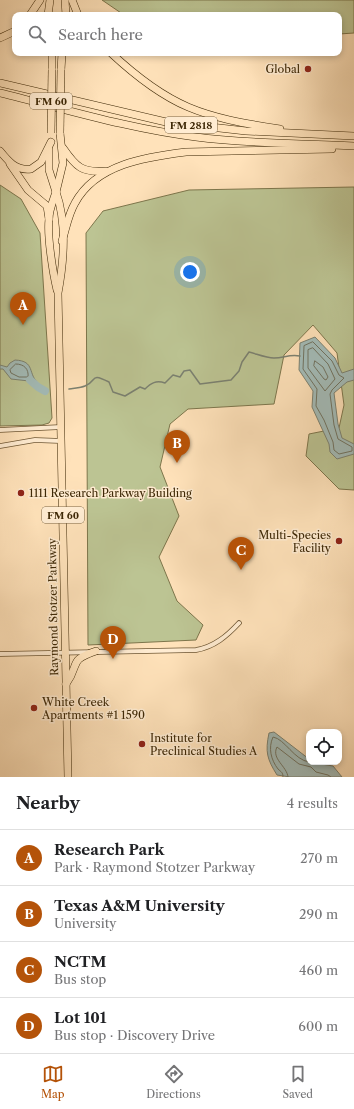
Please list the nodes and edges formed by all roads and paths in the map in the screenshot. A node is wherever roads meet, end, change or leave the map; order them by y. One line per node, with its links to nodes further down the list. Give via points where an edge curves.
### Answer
1 (40, 0): 5 (main road)
2 (50, 0): 6 (main road)
3 (65, 0): 7 (main road)
4 (72, 0): 8 (main road)
5 (32, 12)
6 (48, 12)
7 (66, 12)
8 (77, 12)
9 (12, 32): 10 (main road)
10 (0, 38)
11 (52, 56): 18 (main road, Raymond Stotzer Parkway / FM 60, bridge)
12 (62, 56): 20 (main road, Raymond Stotzer Parkway / FM 60, bridge)
13 (115, 56): 16 (main road, via 154,89 197,112 222,120)
14 (0, 83): 16 (main road, FM 2818, via 166,122 246,131)
15 (0, 93): 19 (main road, FM 2818, via 194,137 246,142)
16 (318, 134): 17 (main road, FM 2818)
17 (354, 136)
18 (50, 142): 23 (main road, via 41,162 31,169 22,169); 25 (main road, Raymond Stotzer Parkway / FM 60, via 49,170)
19 (354, 146)
20 (62, 147): 24 (main road, via 79,168); 25 (main road, Raymond Stotzer Parkway / FM 60, via 63,169)
21 (354, 149): 24 (main road, via 186,152 146,159)
22 (0, 151): 23 (main road)
23 (9, 162): 26 (main road, via 21,181 46,206)
24 (106, 171): 27 (main road, via 86,187 76,202)
25 (56, 192): 26 (main road, Raymond Stotzer Parkway / FM 60); 27 (main road, Raymond Stotzer Parkway / FM 60, via 62,215)
26 (49, 218): 28 (main road, Raymond Stotzer Parkway / FM 60, via 54,278)
27 (62, 241): 28 (main road, Raymond Stotzer Parkway / FM 60)
28 (58, 293): 29 (main road, Raymond Stotzer Parkway / FM 60)
29 (61, 427): 30 (street); 31 (main road, Raymond Stotzer Parkway / FM 60)
30 (0, 430)
31 (61, 440): 32 (street, via 35,440); 34 (main road, Raymond Stotzer Parkway / FM 60)
32 (0, 446)
33 (239, 623): 35 (street, via 221,639 201,649)
34 (65, 652): 35 (street); 36 (street); 37 (main road, Raymond Stotzer Parkway / FM 60)
35 (96, 652): 37 (main road, via 76,661 73,673)
36 (0, 654)
37 (66, 684): 38 (main road, Raymond Stotzer Parkway / FM 60)
38 (68, 777)

